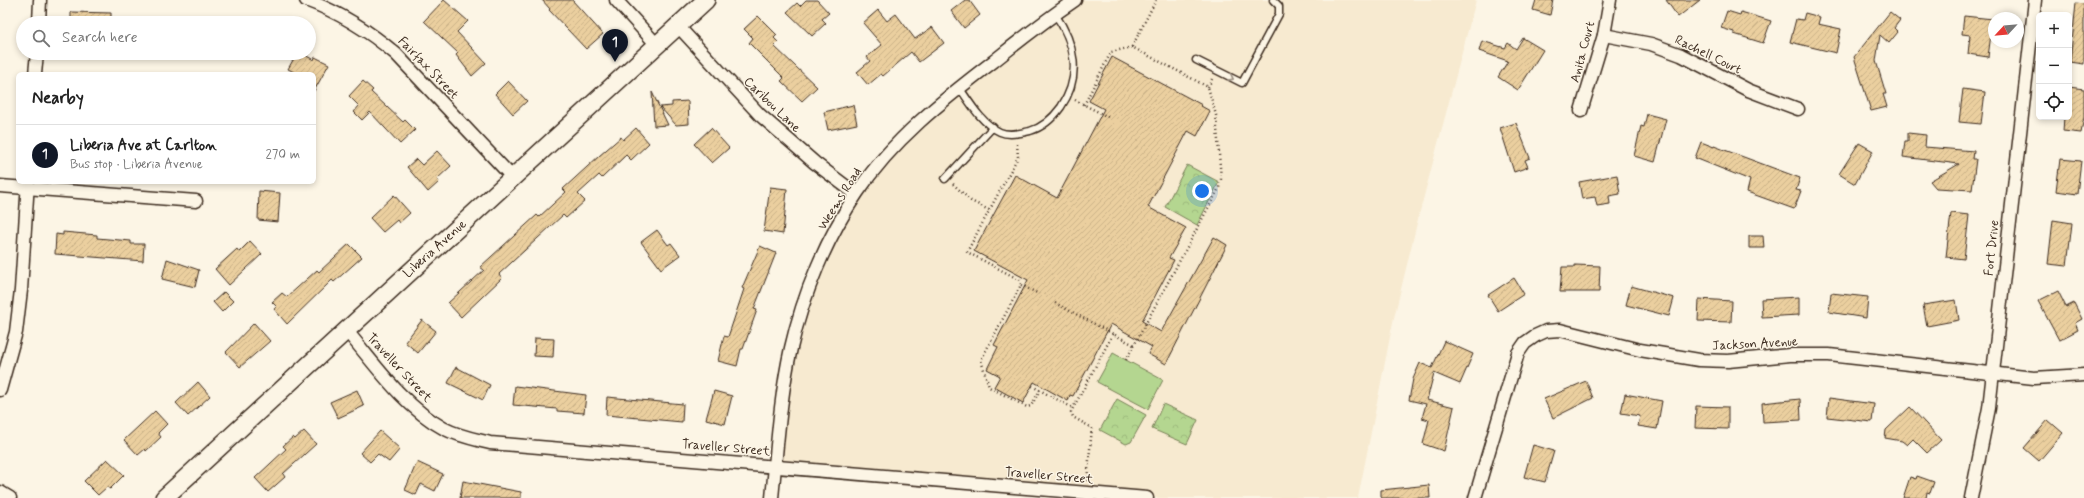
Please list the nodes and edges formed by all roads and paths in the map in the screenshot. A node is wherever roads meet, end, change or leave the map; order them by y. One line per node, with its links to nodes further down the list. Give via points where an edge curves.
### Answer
1 (40, 0): 11 (street)
2 (306, 0): 27 (street, Fairfax Street, via 347,18 396,54)
3 (616, 0): 14 (street)
4 (706, 0): 12 (main road, Liberia Avenue)
5 (1075, 0): 10 (street, Weems Road)
6 (1156, 0): 15 (path)
7 (1273, 0): 17 (lane, one-way to 7, via 1242,83 1279,14 1279,6)
8 (1610, 0): 13 (street, Anita Court)
9 (2035, 0): 41 (street, Fort Drive)
10 (1055, 14): 19 (street, Weems Road); 20 (lane, via 1065,29 1074,62 1074,76)
11 (39, 16)
12 (678, 26): 14 (main road, Liberia Avenue); 31 (street, Caribou Lane, via 760,115)
13 (1604, 34): 22 (street, Rachell Court, via 1651,44 1681,55 1748,90); 23 (street, Anita Court)
14 (657, 45): 27 (main road, Liberia Avenue)
15 (1132, 47): 21 (path, via 1111,52); 39 (path, via 1208,87 1216,115 1222,172 1218,188)
16 (36, 60): 18 (street)
17 (1196, 60)
18 (35, 72)
19 (959, 87): 25 (lane, via 978,114); 31 (street, Weems Road, via 892,148)
20 (1068, 96): 21 (path); 26 (lane, via 1053,118 1035,130)
21 (1084, 105): 24 (path)
22 (1798, 109)
23 (1582, 111)
24 (1110, 118)
25 (992, 127): 26 (lane, via 1001,132); 28 (lane)
26 (1016, 133): 33 (path, via 1018,157)
27 (513, 178): 37 (main road, Liberia Avenue)
28 (946, 179): 33 (path, via 971,201)
29 (27, 185): 30 (street); 32 (street); 44 (street, via 22,290 16,332)
30 (0, 186)
31 (856, 194): 47 (street, Weems Road, via 832,236 800,314 784,379)
32 (196, 202)
33 (989, 210): 34 (path, via 967,252 1020,280)
34 (1021, 285): 35 (path); 45 (path, via 981,360 989,387 1027,407 1031,406)
35 (1039, 294)
36 (1055, 303): 38 (path)
37 (346, 330): 47 (street, Traveller Street, via 412,406 429,419 464,437 490,443); 51 (main road, Liberia Avenue)
38 (1113, 334): 39 (path); 46 (path)
39 (1134, 345): 40 (path)
40 (1126, 360)
41 (1992, 373): 42 (street, Jackson Avenue, via 2034,378); 54 (street, Jackson Avenue, via 1829,355 1790,355 1728,361 1699,360 1640,350 1560,330 1546,331 1525,343 1518,353); 55 (street, Fort Drive, via 1987,423)
42 (2084, 375)
43 (1032, 386): 45 (path)
44 (0, 390)
45 (1040, 390): 46 (path)
46 (1073, 408): 48 (path, via 1073,417 1092,428)
47 (775, 466): 52 (street, Weems Road); 53 (street, Traveller Street)
48 (1088, 477)
49 (0, 492): 50 (street)
50 (10, 498)
51 (164, 498)
52 (772, 498)
53 (1147, 498)
54 (1475, 498)
55 (1971, 498)

